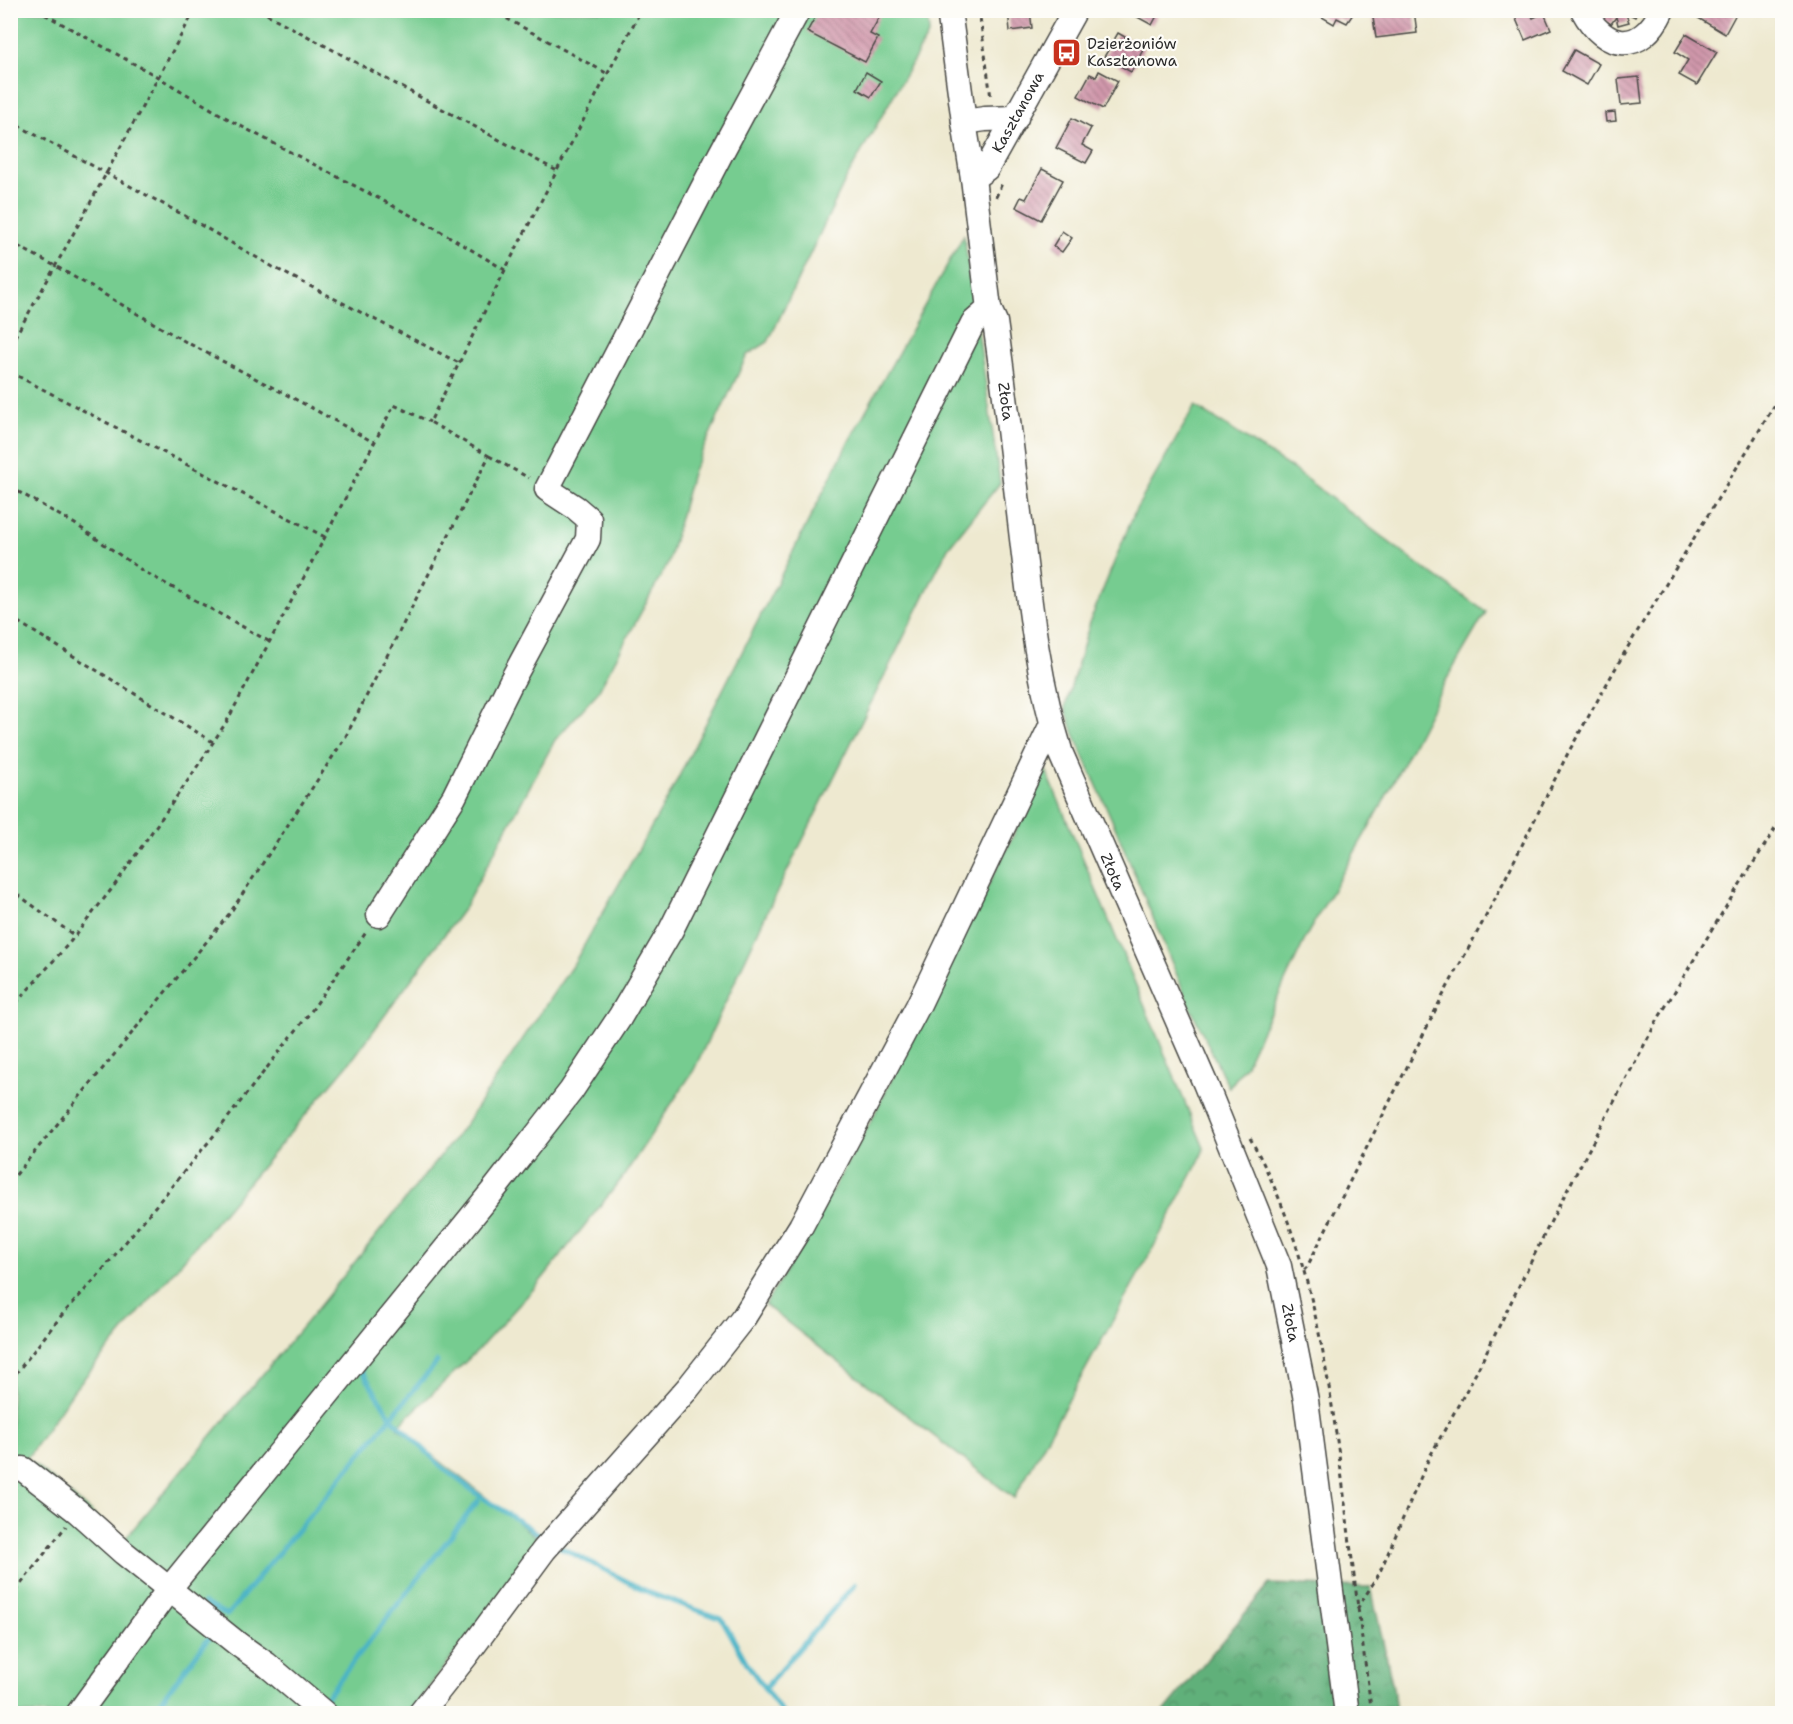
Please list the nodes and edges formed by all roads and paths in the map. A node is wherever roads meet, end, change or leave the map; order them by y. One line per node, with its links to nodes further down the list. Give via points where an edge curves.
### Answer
1 (37, 10): 13 (path)
2 (195, 10): 13 (path)
3 (259, 10): 17 (path)
4 (491, 10): 12 (path)
5 (641, 10): 12 (path)
6 (798, 10): 34 (street)
7 (949, 10): 16 (street, Złota)
8 (979, 10): 14 (path)
9 (1075, 10): 14 (street, Kasztanowa)
10 (1583, 10): 11 (street, via 1604,36 1626,44 1649,30)
11 (1662, 10)
12 (608, 74): 17 (path)
13 (158, 77): 18 (path); 24 (path)
14 (1005, 119): 16 (street); 19 (street, Kasztanowa, via 987,168)
15 (10, 121): 18 (path)
16 (964, 122): 19 (street, Złota)
17 (557, 171): 24 (path)
18 (105, 174): 23 (path); 27 (path, via 282,272)
19 (973, 178): 25 (street, Złota)
20 (1005, 178): 21 (path)
21 (993, 204)
22 (10, 242): 23 (path)
23 (57, 267): 26 (path); 31 (path, via 186,342)
24 (505, 270): 27 (path)
25 (988, 309): 38 (street, Złota, via 995,322 1037,657); 52 (street, via 973,323 671,930 620,1017 571,1091 496,1187)
26 (10, 345)
27 (459, 363): 30 (path)
28 (10, 372): 35 (path)
29 (1782, 393): 47 (path, via 1568,753)
30 (430, 422): 31 (path, via 393,405); 32 (path)
31 (375, 443): 35 (path)
32 (489, 456): 34 (path); 46 (path, via 345,738 230,913)
33 (10, 487): 37 (path, via 75,524 142,571)
34 (547, 489): 42 (street, via 589,519 588,539 454,797)
35 (325, 537): 37 (path)
36 (10, 617): 39 (path)
37 (270, 642): 39 (path)
38 (1052, 724): 48 (street, Złota, via 1061,754 1249,1191 1279,1266); 57 (street, via 918,1006 801,1226 744,1317 688,1388 544,1550)
39 (213, 742): 43 (path)
40 (1782, 818): 54 (path, via 1658,1019 1429,1458 1379,1574)
41 (10, 889): 43 (path)
42 (379, 915): 49 (path, via 312,1010 216,1133)
43 (75, 936): 44 (path)
44 (10, 1010)
45 (1249, 1135): 47 (path, via 1288,1221)
46 (10, 1182)
47 (1304, 1271): 48 (path); 54 (path, via 1327,1375)
48 (1285, 1296): 58 (street, Złota, via 1306,1400)
49 (10, 1381)
50 (23, 1469): 51 (street)
51 (77, 1511): 52 (street); 53 (path)
52 (169, 1589): 55 (street); 56 (street)
53 (10, 1598)
54 (1358, 1609): 59 (path)
55 (78, 1713)
56 (325, 1713)
57 (420, 1713)
58 (1347, 1713)
59 (1372, 1713)

